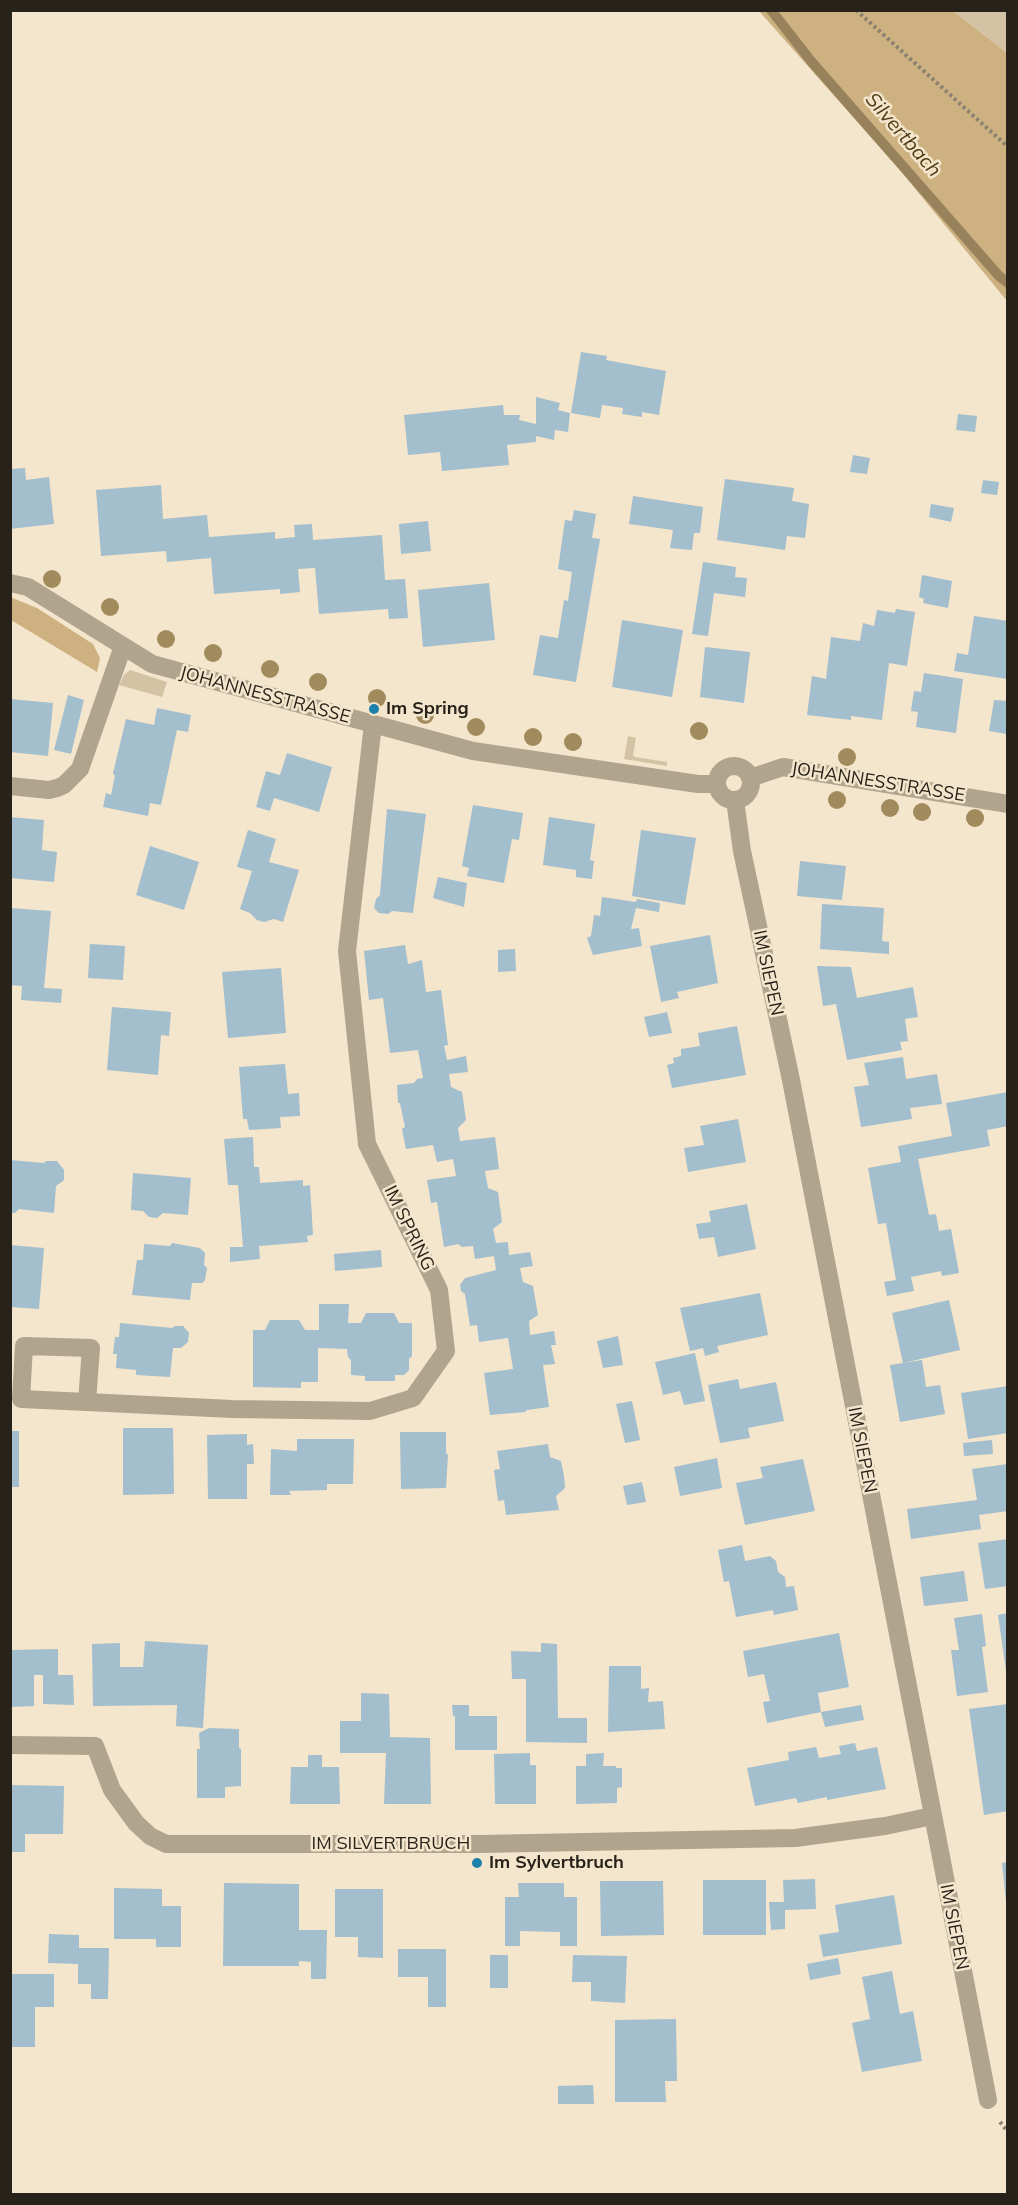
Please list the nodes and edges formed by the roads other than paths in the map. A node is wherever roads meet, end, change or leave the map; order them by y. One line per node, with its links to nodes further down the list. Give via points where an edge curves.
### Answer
1 (10, 584): 2 (street, JOHANNESSTRASSE, via 28,587)
2 (123, 646): 3 (street, JOHANNESSTRASSE, via 152,664); 6 (street, via 81,768 57,788)
3 (373, 724): 5 (street, JOHANNESSTRASSE, via 473,751); 9 (street, IM SPRING, via 347,951 367,1144 439,1290 446,1351 413,1398 370,1411)
4 (750, 778): 5 (street, via 745,770 729,766 722,771); 7 (street, via 748,793); 8 (street, JOHANNESSTRASSE, via 783,767)
5 (717, 784): 7 (street, via 720,794)
6 (10, 786)
7 (735, 800): 11 (street, IM SIEPEN)
8 (1008, 804)
9 (87, 1402): 9 (street, IM SPRING, via 91,1348 24,1346 21,1399)
10 (10, 1745): 11 (street, IM SILVERTBRUCH, via 95,1746 112,1790 136,1823 166,1844 795,1838)
11 (932, 1816): 12 (street, IM SIEPEN)
12 (988, 2100)

